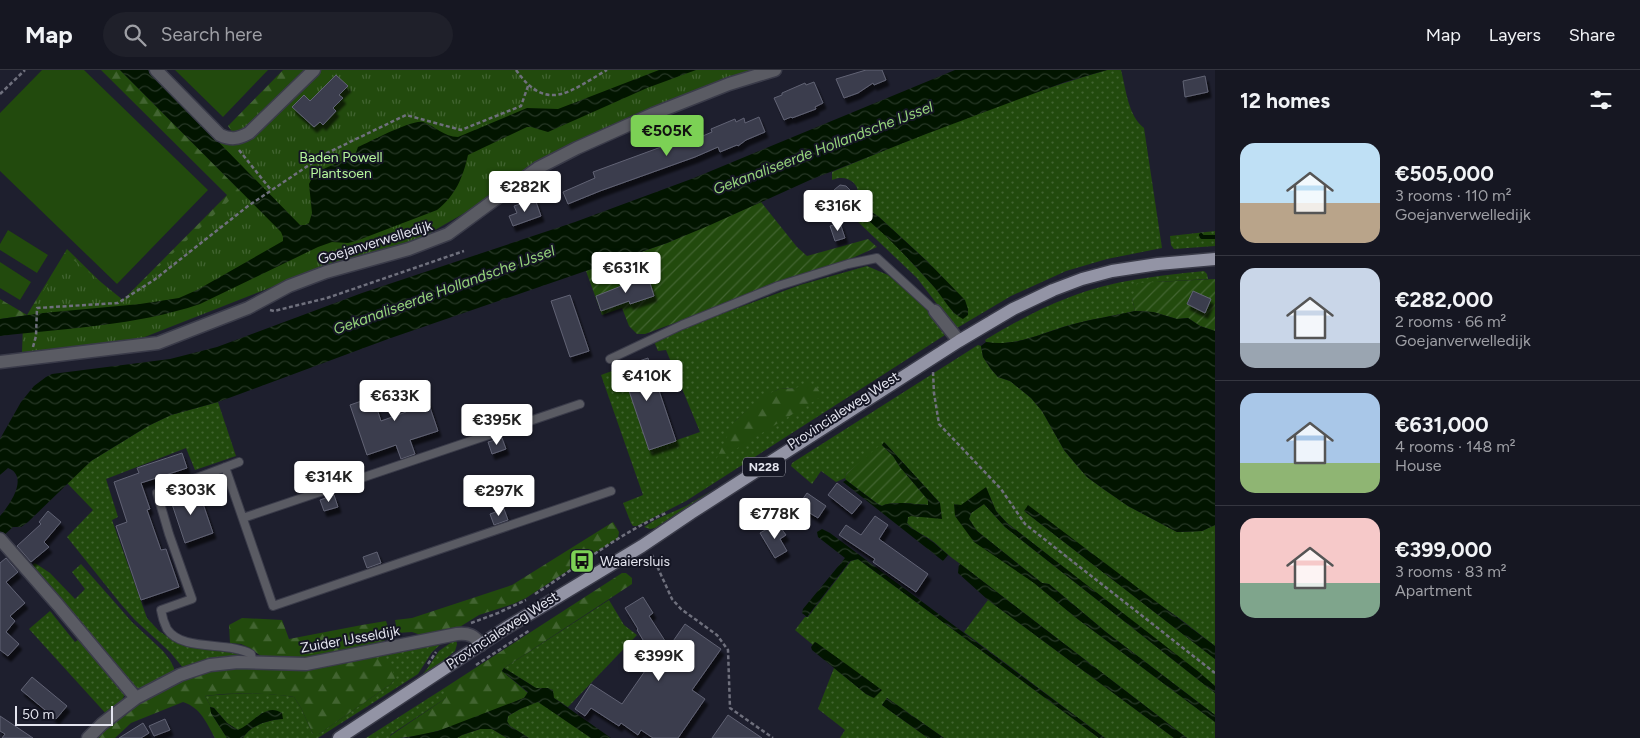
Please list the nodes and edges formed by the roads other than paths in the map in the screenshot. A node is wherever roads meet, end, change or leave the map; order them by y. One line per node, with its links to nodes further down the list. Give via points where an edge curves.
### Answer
1 (156, 70): 2 (street, via 220,135 230,140 249,133)
2 (314, 70)
3 (775, 70): 8 (street, Goejanverwelledijk, via 678,104 577,148 538,168 448,234 410,249 326,272 289,286 248,308 158,343)
4 (1215, 259): 6 (main road, Provincialeweg West / N228, via 1149,265 1082,279 1013,309)
5 (935, 310): 6 (street); 7 (lane, via 877,258 778,286)
6 (959, 341): 15 (main road, Provincialeweg West / N228, via 642,546)
7 (610, 359)
8 (0, 362)
9 (580, 404): 13 (lane)
10 (239, 462): 11 (lane)
11 (225, 467): 13 (lane); 16 (lane, via 157,493 192,599 160,610 171,634 188,643 242,649 251,654)
12 (611, 491): 13 (lane, via 273,606)
13 (243, 518)
14 (0, 539): 17 (street)
15 (481, 644): 16 (street, Zuider IJsseldijk, via 476,636 457,634 306,664); 19 (main road, Provincialeweg West / N228)
16 (253, 663): 17 (street, Zuider IJsseldijk, via 210,665 180,674)
17 (136, 698): 18 (street, Zuider IJsseldijk)
18 (88, 738)
19 (339, 738)

